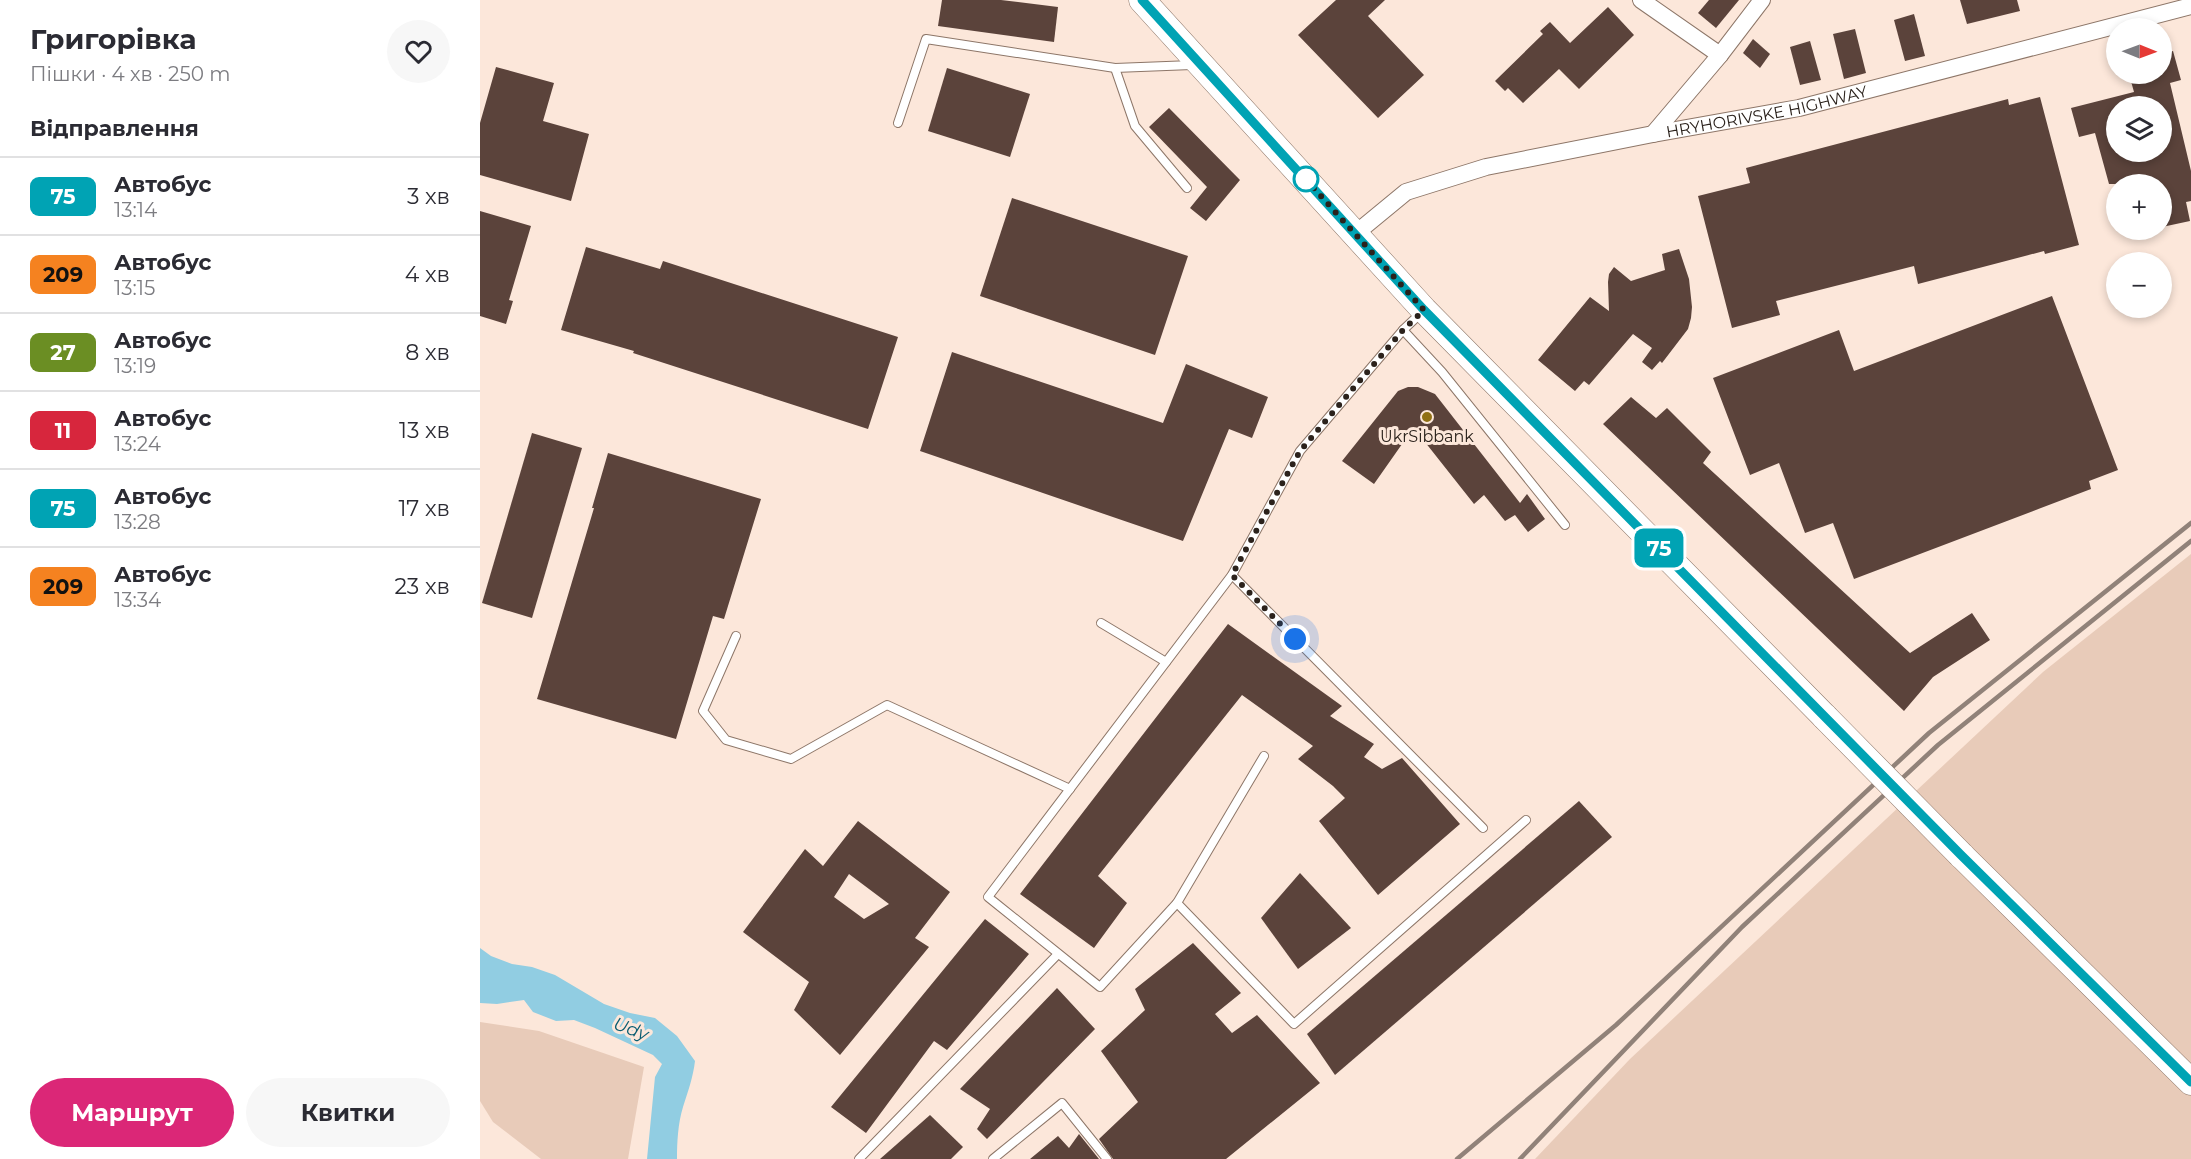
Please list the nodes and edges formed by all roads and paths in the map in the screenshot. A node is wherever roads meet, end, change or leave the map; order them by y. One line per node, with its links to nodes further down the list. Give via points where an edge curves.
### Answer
1 (1142, 0): 6 (main road)
2 (1641, 0): 5 (street)
3 (1762, 0): 5 (street)
4 (2191, 6): 9 (street, HRYHORIVSKE HIGHWAY, via 1799,108)
5 (1720, 55): 9 (street)
6 (1202, 64): 7 (lane); 11 (main road)
7 (1115, 68): 8 (lane, via 926,39); 10 (lane, via 1135,126)
8 (898, 123)
9 (1653, 134): 11 (street, HRYHORIVSKE HIGHWAY, via 1485,167 1406,192)
10 (1187, 188)
11 (1355, 234): 12 (main road)
12 (1424, 310): 13 (lane); 25 (main road, bridge, via 1961,855)
13 (1403, 330): 14 (lane, via 1442,372); 15 (lane, via 1300,451)
14 (1565, 525)
15 (1232, 575): 18 (lane); 22 (lane)
16 (1101, 623): 18 (lane)
17 (736, 636): 20 (lane, via 703,711 726,740 791,759 887,705)
18 (1166, 662): 20 (lane)
19 (1264, 756): 23 (lane)
20 (1070, 789): 24 (lane, via 988,897)
21 (1526, 820): 23 (lane, via 1293,1024)
22 (1483, 828)
23 (1176, 903): 24 (lane, via 1100,987)
24 (1058, 954): 26 (lane)
25 (2191, 1082)
26 (859, 1159)
27 (993, 1159): 28 (lane, via 1062,1102)
28 (1107, 1159)

